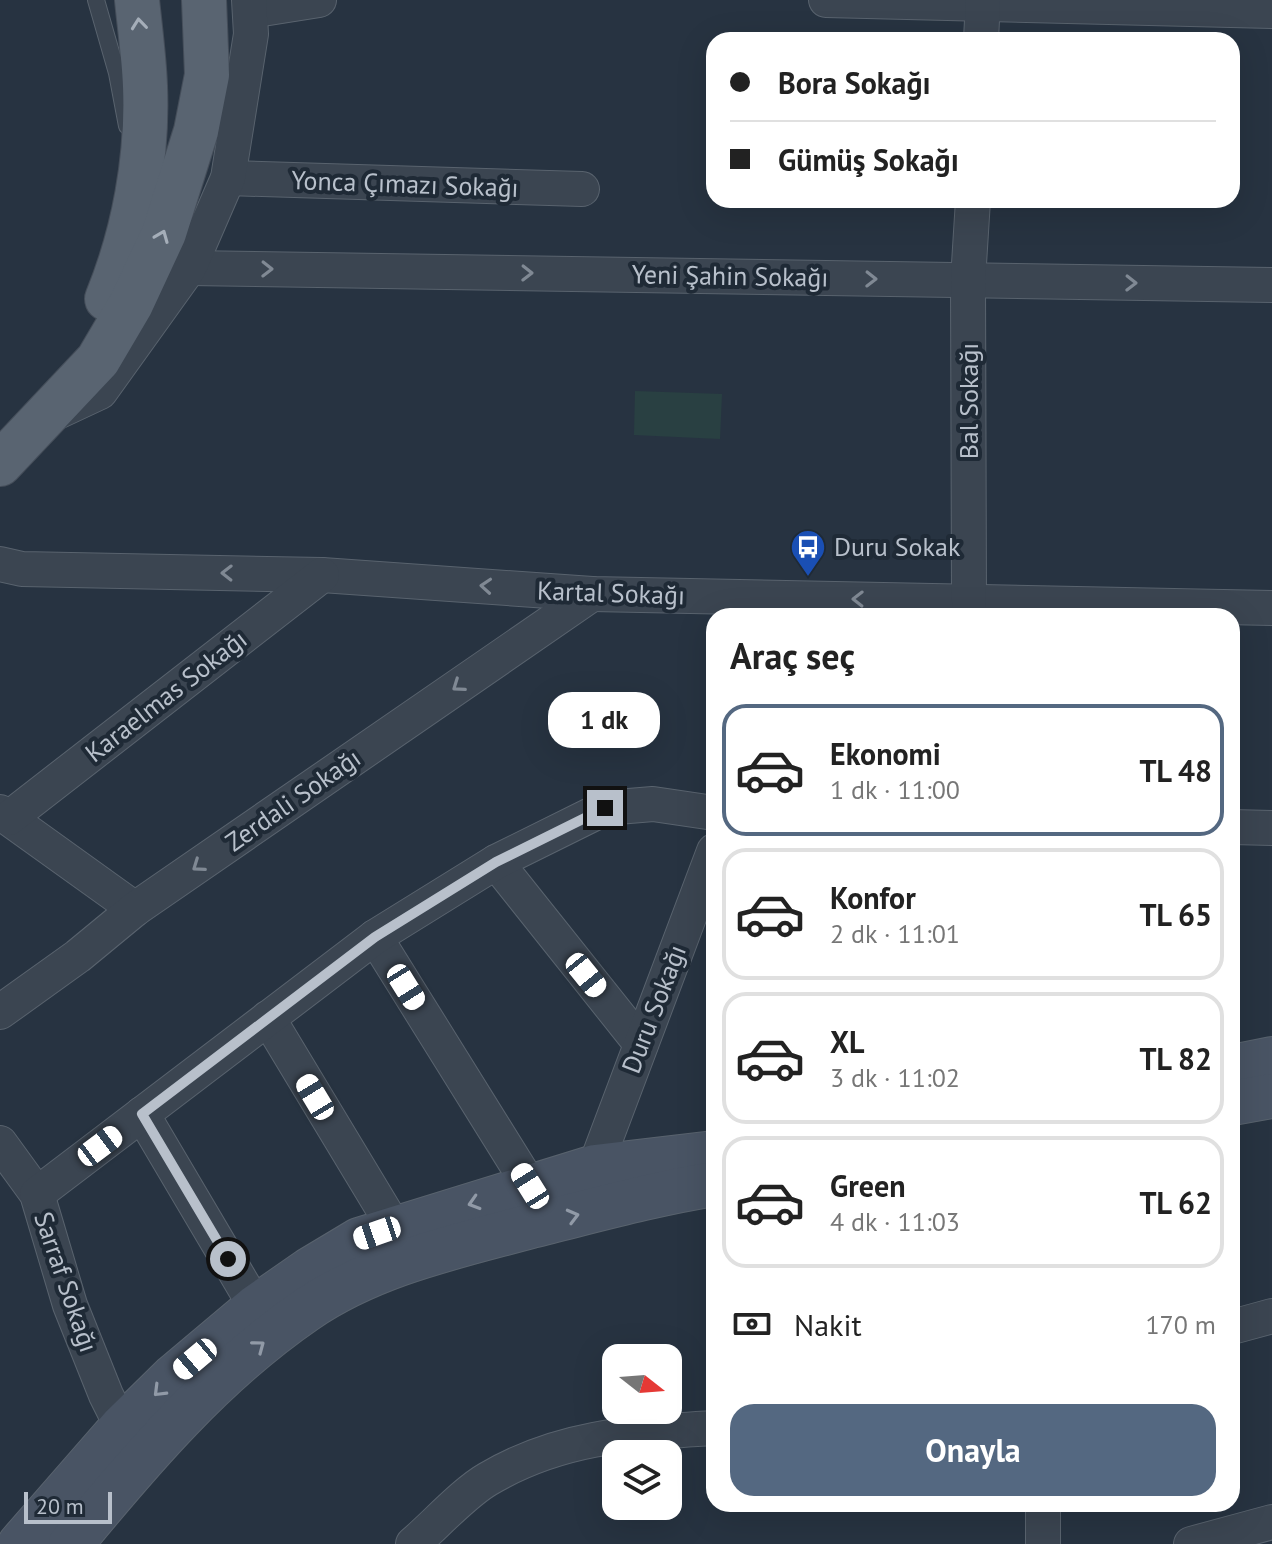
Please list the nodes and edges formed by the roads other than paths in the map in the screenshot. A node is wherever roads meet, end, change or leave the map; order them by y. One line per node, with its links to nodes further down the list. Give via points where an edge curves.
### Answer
1 (96, 0): 11 (lane, via 117,73)
2 (137, 0): 11 (main road, one-way to 2, via 145,87)
3 (204, 0): 17 (main road, one-way to 3, via 98,360 164,233 196,131 207,75)
4 (319, 0): 7 (street)
5 (826, 0): 6 (street)
6 (983, 2): 8 (street); 9 (street)
7 (250, 6): 10 (street, via 251,34)
8 (1272, 11)
9 (981, 32)
10 (228, 178): 12 (street, Yonca Çımazı Sokağı); 14 (street)
11 (138, 186): 17 (main road, via 120,268 91,339)
12 (582, 189)
13 (972, 208): 15 (street, Bal Sokağı)
14 (189, 268): 15 (street, Yeni Şahin Sokağı, one-way to 15); 17 (street, via 100,392)
15 (968, 280): 16 (street, Yeni Şahin Sokağı, one-way to 16); 22 (street, Bal Sokağı)
16 (1272, 285)
17 (45, 418): 18 (main road)
18 (2, 461)
19 (0, 564): 20 (street, Kartal Sokağı, one-way to 19, via 22,569)
20 (322, 575): 21 (street, Kartal Sokağı, one-way to 20); 28 (street, Karaelmas Sokağı)
21 (592, 594): 23 (street, Kartal Sokağı); 33 (street, Zerdali Sokağı, one-way to 33)
22 (969, 602): 23 (street, Kartal Sokağı, one-way to 23); 24 (street, Kartal Sokağı)
23 (806, 607)
24 (1036, 608)
25 (1240, 608): 26 (street, Kartal Sokağı)
26 (1272, 608)
27 (706, 812): 31 (street, via 653,804 605,808)
28 (4, 815): 33 (street)
29 (1240, 827): 30 (street)
30 (1272, 828)
31 (496, 862): 34 (street); 37 (street)
32 (706, 872): 37 (street, Duru Sokağı)
33 (135, 909): 35 (street, Zerdali Sokağı)
34 (375, 937): 36 (street); 47 (street)
35 (0, 1012)
36 (268, 1018): 42 (street); 49 (street)
37 (641, 1044): 45 (street, Duru Sokağı)
38 (1272, 1059): 39 (main road)
39 (1240, 1065)
40 (1272, 1096): 41 (main road)
41 (1240, 1102)
42 (142, 1114): 48 (street); 50 (street)
43 (0, 1143): 48 (street, Sarraf Sokağı)
44 (706, 1154): 45 (main road)
45 (595, 1167): 47 (main road)
46 (706, 1185): 58 (main road, one-way to 46, via 138,1462 240,1360 308,1309 368,1276 433,1252)
47 (530, 1186): 49 (main road, one-way to 49)
48 (37, 1194): 53 (street, Sarraf Sokağı, via 70,1305)
49 (394, 1227): 50 (main road, via 359,1240)
50 (256, 1307): 53 (main road, one-way to 53)
51 (1272, 1316): 52 (street)
52 (1240, 1325)
53 (122, 1427): 57 (main road)
54 (706, 1429): 59 (street, via 612,1435 558,1447 486,1480)
55 (1043, 1512): 60 (street)
56 (1257, 1531): 61 (street)
57 (20, 1544)
58 (71, 1544)
59 (413, 1544)
60 (1043, 1544)
61 (1191, 1544)

